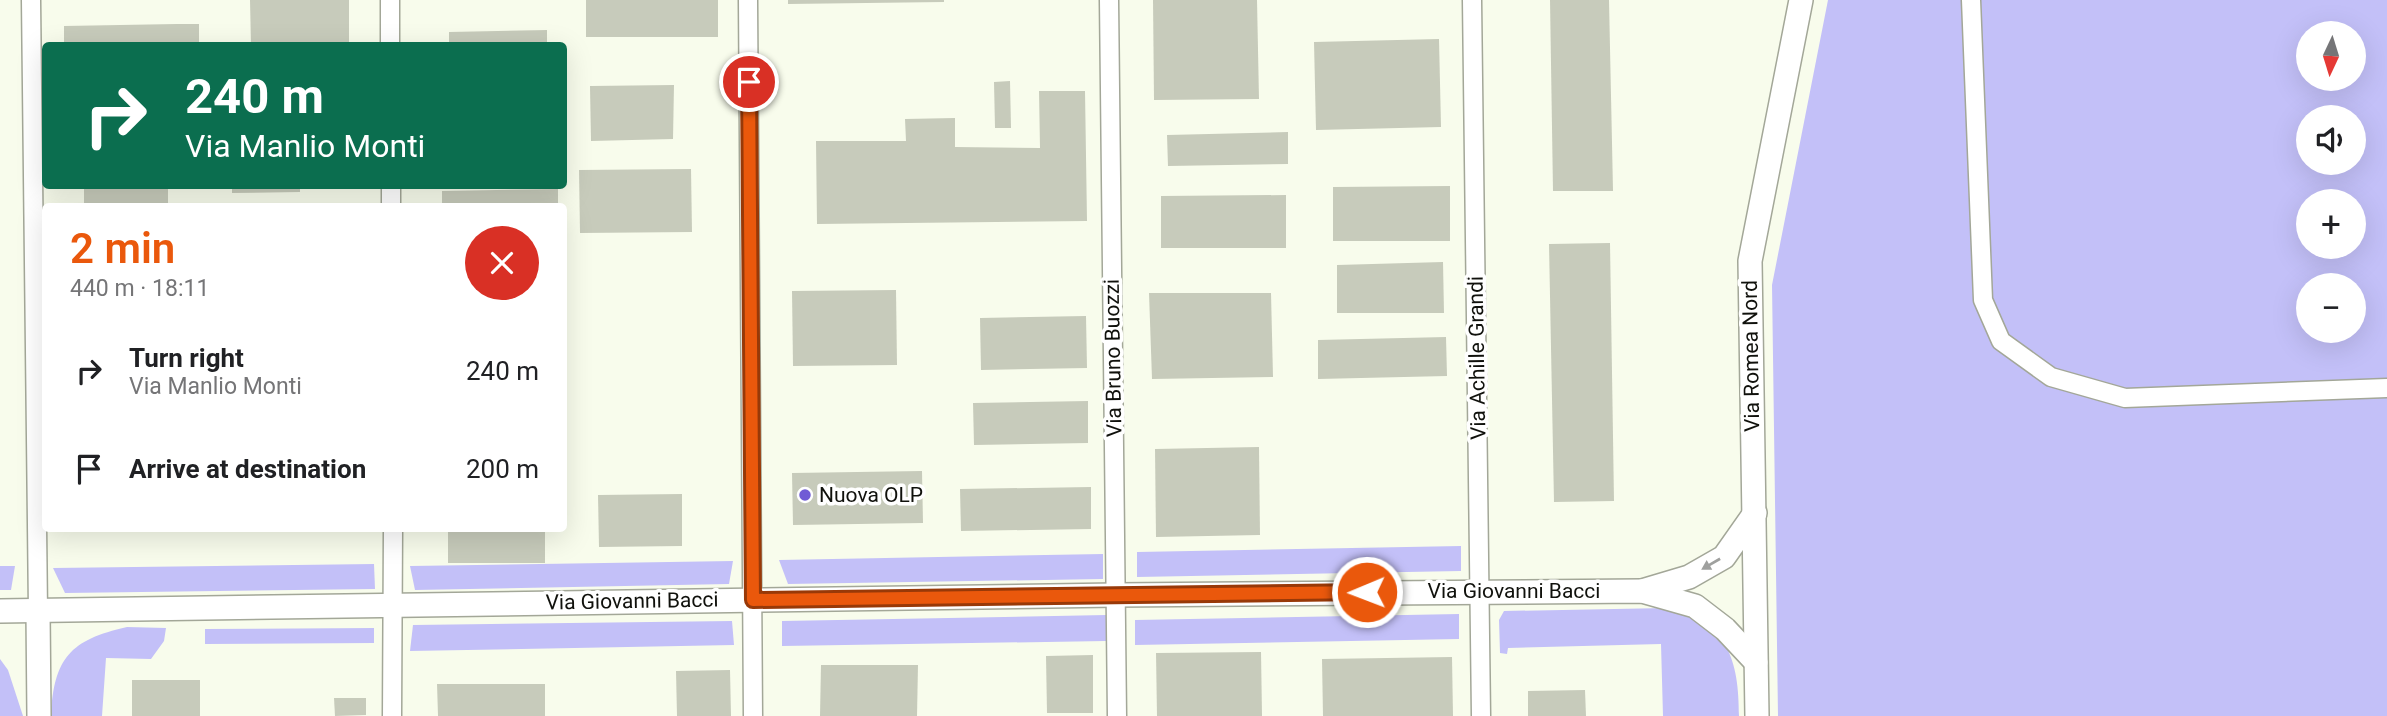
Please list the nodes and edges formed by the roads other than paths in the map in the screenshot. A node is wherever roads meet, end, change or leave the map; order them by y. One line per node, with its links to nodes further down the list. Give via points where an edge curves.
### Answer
1 (31, 0): 18 (street)
2 (390, 0): 8 (street)
3 (748, 0): 15 (street)
4 (1109, 0): 14 (street, Via Bruno Buozzi)
5 (1472, 0): 12 (street, Via Achille Grandi)
6 (1801, 0): 10 (main road, Via Romea Nord, via 1750,261)
7 (1971, 0): 9 (street, via 1983,300 2001,341 2051,377 2125,398)
8 (390, 42)
9 (2387, 388)
10 (1755, 513): 13 (main road, Via Giovanni Bacci, one-way to 13, via 1724,556 1689,577); 19 (main road, Via Romea Nord)
11 (393, 532): 16 (street)
12 (1479, 591): 13 (main road, Via Giovanni Bacci); 14 (main road, Via Giovanni Bacci); 24 (street, Via Achille Grandi)
13 (1642, 591): 19 (main road, Via Giovanni Bacci, via 1695,606)
14 (1116, 595): 15 (main road, Via Giovanni Bacci); 23 (street, Via Bruno Buozzi)
15 (753, 600): 16 (main road, Via Giovanni Bacci); 22 (street)
16 (394, 604): 18 (main road, Via Giovanni Bacci); 21 (street)
17 (0, 611): 18 (main road, Via Giovanni Bacci)
18 (38, 612): 20 (main road)
19 (1756, 662): 25 (main road, Via Romea Nord)
20 (39, 716)
21 (392, 716)
22 (754, 716)
23 (1117, 716)
24 (1481, 716)
25 (1757, 716)

